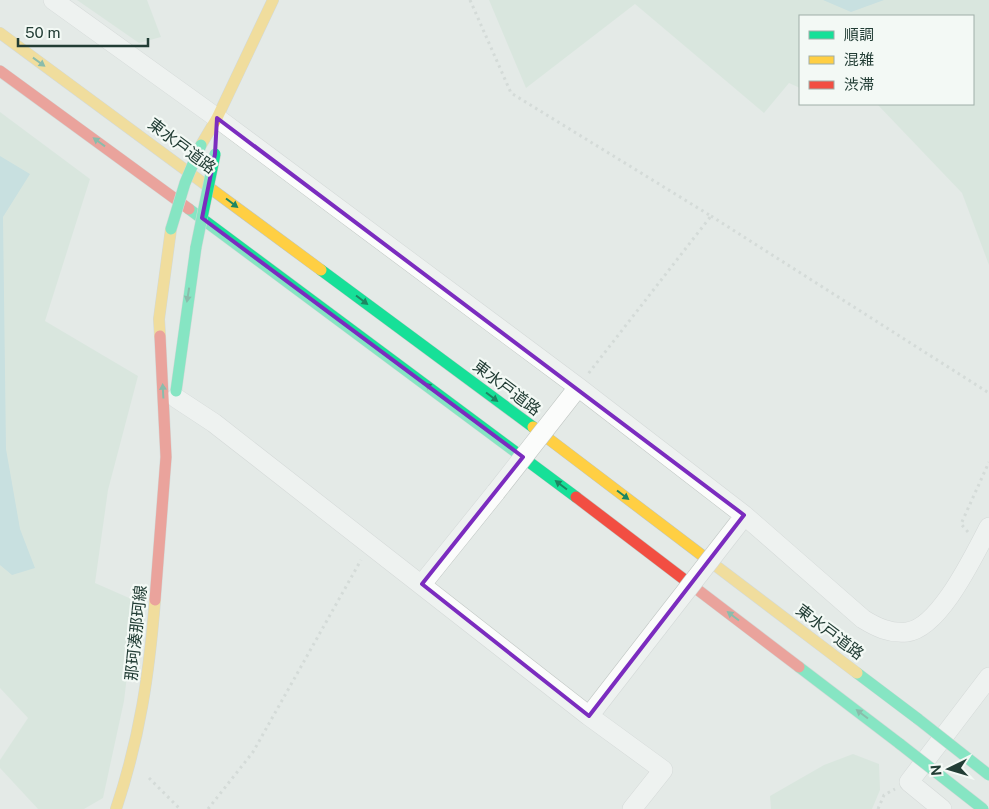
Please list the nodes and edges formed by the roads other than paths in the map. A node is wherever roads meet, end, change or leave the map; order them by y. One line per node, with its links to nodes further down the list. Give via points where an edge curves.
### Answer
1 (53, 0): 5 (street)
2 (273, 0): 5 (main road, 那珂湊那珂線)
3 (0, 33): 14 (main road, 東水戸道路, one-way to 14, bridge, via 585,466)
4 (0, 71): 18 (main road, one-way to 4, bridge, via 590,506)
5 (218, 118): 6 (street); 7 (main road, 那珂湊那珂線, one-way to 7, bridge, via 215,154 187,300); 8 (main road, 那珂湊那珂線, one-way to 5, bridge, via 159,319 172,229 184,183 201,145)
6 (575, 391): 9 (street); 11 (street, bridge)
7 (176, 398): 8 (main road, 那珂湊那珂線); 11 (street, via 214,423)
8 (166, 457): 15 (main road, 那珂湊那珂線, via 151,654 143,712 132,761)
9 (741, 520): 10 (street, via 863,619 878,628 896,632 909,632 924,623 955,590); 13 (street, bridge)
10 (989, 527)
11 (422, 584): 13 (street)
12 (989, 677): 17 (street, via 909,782)
13 (589, 716): 16 (street, via 663,770)
14 (989, 776)
15 (116, 809)
16 (632, 809)
17 (942, 809)
18 (983, 809)

